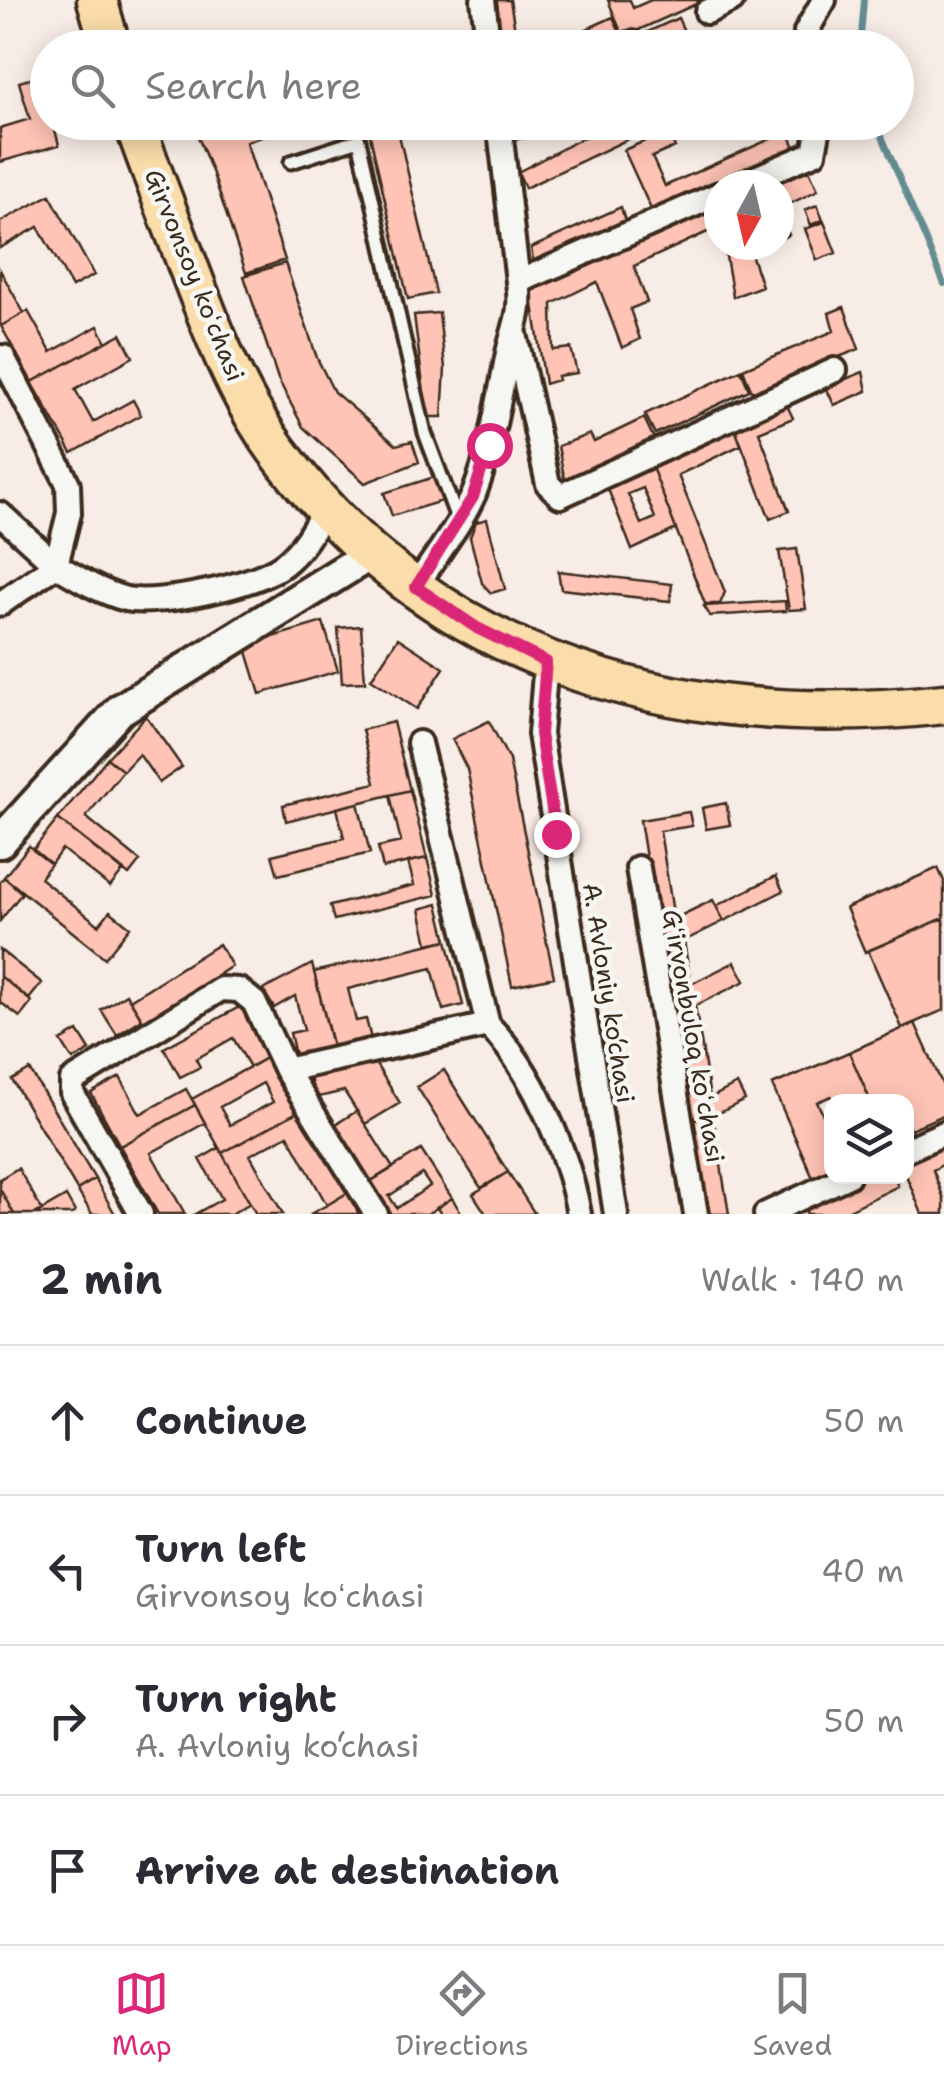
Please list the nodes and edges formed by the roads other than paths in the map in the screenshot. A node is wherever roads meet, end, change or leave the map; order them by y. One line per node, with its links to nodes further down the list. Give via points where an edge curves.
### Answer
1 (97, 0): 6 (main road)
2 (483, 0): 7 (street)
3 (732, 0): 5 (street)
4 (824, 0): 8 (street)
5 (707, 12)
6 (106, 30)
7 (487, 30)
8 (807, 30)
9 (141, 140): 19 (main road, Girvonsoy koʻchasi, via 226,359 275,448)
10 (501, 140): 15 (street)
11 (817, 140): 13 (street, via 814,153)
12 (291, 162): 21 (lane, via 359,140 425,434)
13 (774, 170)
14 (704, 201): 15 (street)
15 (518, 282): 16 (street, via 522,307)
16 (515, 330): 18 (street, via 548,484 560,496); 21 (street, via 489,445)
17 (3, 357): 23 (street, via 68,484 70,513)
18 (835, 370)
19 (325, 508): 22 (main road, Girvonsoy koʻchasi); 23 (street, via 305,546 281,568 176,598 132,600 98,590)
20 (0, 514): 23 (street)
21 (458, 521): 24 (street)
22 (372, 554): 24 (main road, Girvonsoy koʻchasi); 29 (street, via 120,710)
23 (56, 565): 25 (street)
24 (416, 587): 26 (main road, Girvonsoy koʻchasi, via 477,628)
25 (0, 604)
26 (546, 662): 27 (main road, Girvonsoy koʻchasi, via 644,691 746,708 848,712); 39 (street, A. Avloniy ko‘chasi, via 540,734)
27 (944, 704)
28 (418, 743): 31 (street)
29 (0, 842)
30 (638, 868): 40 (street, Gʻirvonbuloq koʻchasi)
31 (488, 1025): 32 (street); 38 (street, via 507,1043 544,1112)
32 (286, 1070): 36 (street, via 254,1002 238,990 221,989 72,1080 72,1093); 37 (street)
33 (944, 1133): 34 (street)
34 (914, 1146)
35 (831, 1184): 41 (street)
36 (141, 1214)
37 (376, 1214)
38 (579, 1214)
39 (616, 1214)
40 (696, 1214)
41 (766, 1214)

